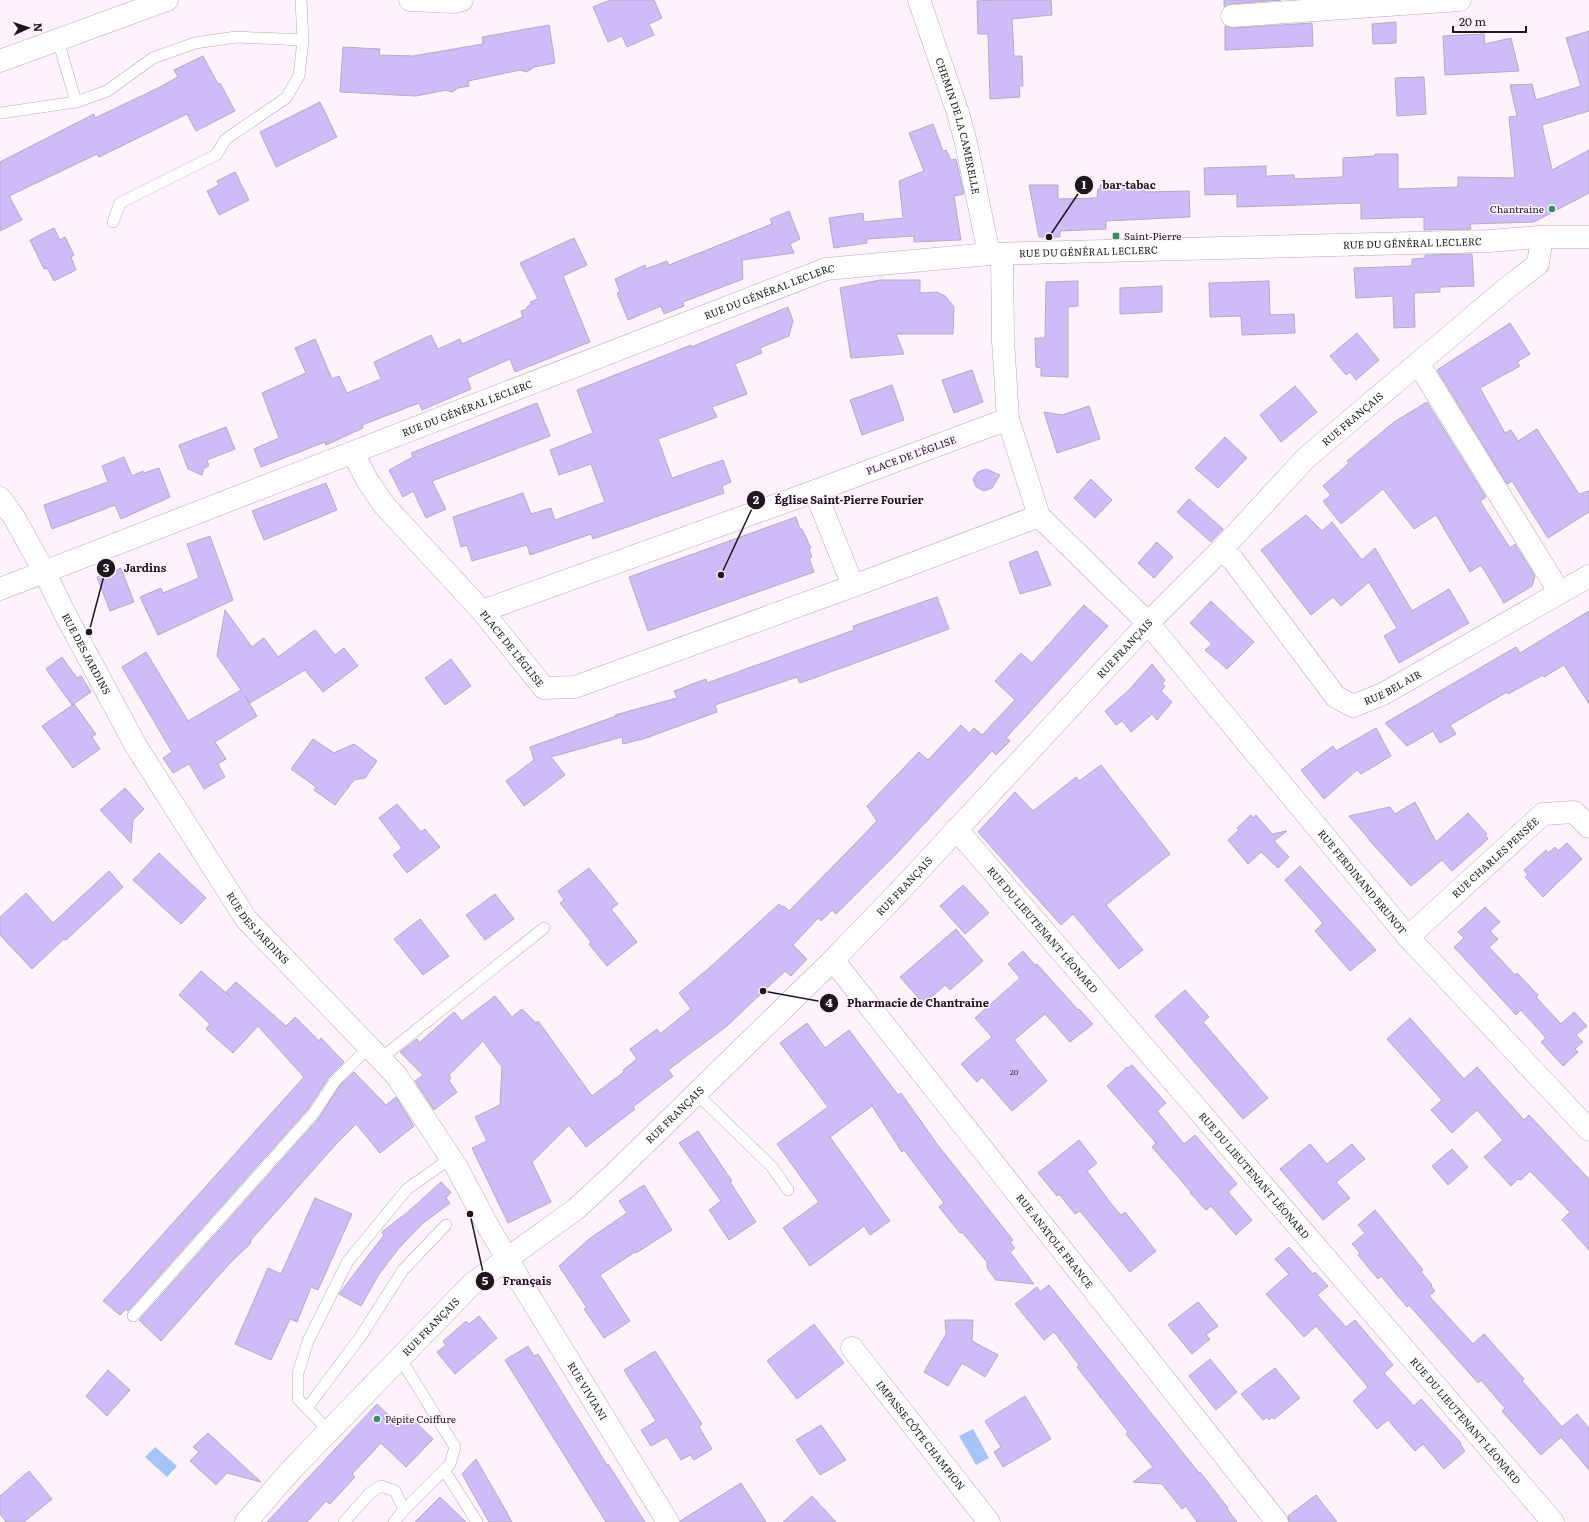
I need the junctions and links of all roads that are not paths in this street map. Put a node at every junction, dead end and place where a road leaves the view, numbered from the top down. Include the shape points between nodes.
1 (166, 0) edge
2 (301, 0) edge
3 (410, 0) edge
4 (462, 0) edge
5 (920, 0) edge
6 (1460, 0) edge
7 (1232, 16) dead end
8 (58, 40) junction
9 (303, 40) junction
10 (0, 61) edge
11 (76, 102) junction
12 (0, 113) edge
13 (112, 222) dead end
14 (1589, 236) edge
15 (1539, 237) junction
16 (996, 254) junction
17 (1418, 363) junction
18 (1008, 419) junction
19 (353, 452) junction
20 (815, 490) junction
21 (0, 498) edge
22 (1039, 516) junction
23 (1221, 550) junction
24 (44, 571) junction
25 (1589, 576) edge
26 (852, 586) junction
27 (0, 589) edge
28 (1560, 593) junction
29 (482, 611) junction
30 (1148, 623) junction
31 (1589, 827) edge
32 (956, 829) junction
33 (544, 928) dead end
34 (1408, 937) junction
35 (833, 960) junction
36 (375, 1053) junction
37 (696, 1093) junction
38 (1589, 1130) edge
39 (452, 1158) junction
40 (788, 1190) dead end
41 (446, 1225) dead end
42 (508, 1259) junction
43 (133, 1316) dead end
44 (852, 1348) dead end
45 (400, 1358) junction
46 (307, 1408) junction
47 (329, 1432) junction
48 (444, 1470) junction
49 (404, 1510) junction
50 (246, 1522) edge
51 (344, 1522) edge
52 (395, 1522) edge
53 (477, 1522) edge
54 (668, 1522) edge
55 (989, 1522) edge
56 (1277, 1522) edge
57 (1553, 1522) edge

1 - 8 street
2 - 9 lane
3 - 4 street
5 - 16 street, CHEMIN DE LA CAMERELLE via 962,128
6 - 7 street
8 - 10 street
8 - 11 lane
9 - 11 lane via 236,37 195,43 153,58 106,91
9 - 13 lane via 298,76 286,98 226,139 216,155 120,203
11 - 12 lane
14 - 15 street, RUE DU GÉNÉRAL LECLERC
15 - 16 street, RUE DU GÉNÉRAL LECLERC via 1489,241
15 - 17 street, RUE FRANÇAIS via 1538,264
16 - 18 street
16 - 19 street, RUE DU GÉNÉRAL LECLERC via 826,269
17 - 23 street, RUE FRANÇAIS via 1306,458
17 - 28 street
18 - 20 street, PLACE DE L'ÉGLISE
18 - 22 street
19 - 24 street, RUE DU GÉNÉRAL LECLERC
19 - 29 street via 367,480 384,505
20 - 26 street
20 - 29 street, PLACE DE L'ÉGLISE
21 - 24 street, RUE DES JARDINS via 14,517
22 - 26 street, PLACE DE L'ÉGLISE
22 - 30 street
23 - 28 street, RUE BEL AIR via 1233,560 1336,697 1353,706 1383,694
23 - 30 street, RUE FRANÇAIS
24 - 27 street, RUE DU GÉNÉRAL LECLERC
24 - 36 street, RUE DES JARDINS via 136,746 246,919
25 - 28 street, RUE BEL AIR
26 - 29 street, PLACE DE L'ÉGLISE via 575,687 544,688
30 - 32 street, RUE FRANÇAIS
30 - 34 street, RUE FERDINAND BRUNOT
31 - 34 street, RUE CHARLES PENSÉE via 1574,812 1543,814
32 - 35 street, RUE FRANÇAIS via 898,894
32 - 57 street, RUE DU LIEUTENANT LÉONARD
33 - 36 lane
34 - 38 street, RUE FERDINAND BRUNOT
35 - 37 street, RUE FRANÇAIS
35 - 56 street, RUE ANATOLE FRANCE
36 - 39 street, RUE DES JARDINS via 396,1075
36 - 43 lane via 335,1082 314,1113
37 - 40 lane via 772,1167
37 - 42 street, RUE FRANÇAIS via 576,1210
39 - 42 street, RUE DES JARDINS
39 - 46 lane via 407,1189 348,1261 308,1341 298,1373 298,1399
41 - 46 lane via 403,1270 361,1336
42 - 45 street, RUE FRANÇAIS via 472,1284
42 - 54 street, RUE VIVIANI
44 - 55 street, IMPASSE CÔTE CHAMPION
45 - 47 street, RUE FRANÇAIS
45 - 48 lane via 455,1447 450,1464
46 - 47 lane
47 - 50 street, RUE FRANÇAIS via 291,1470
48 - 49 lane
48 - 53 lane
49 - 51 lane via 395,1491 381,1486 370,1493
49 - 52 lane

